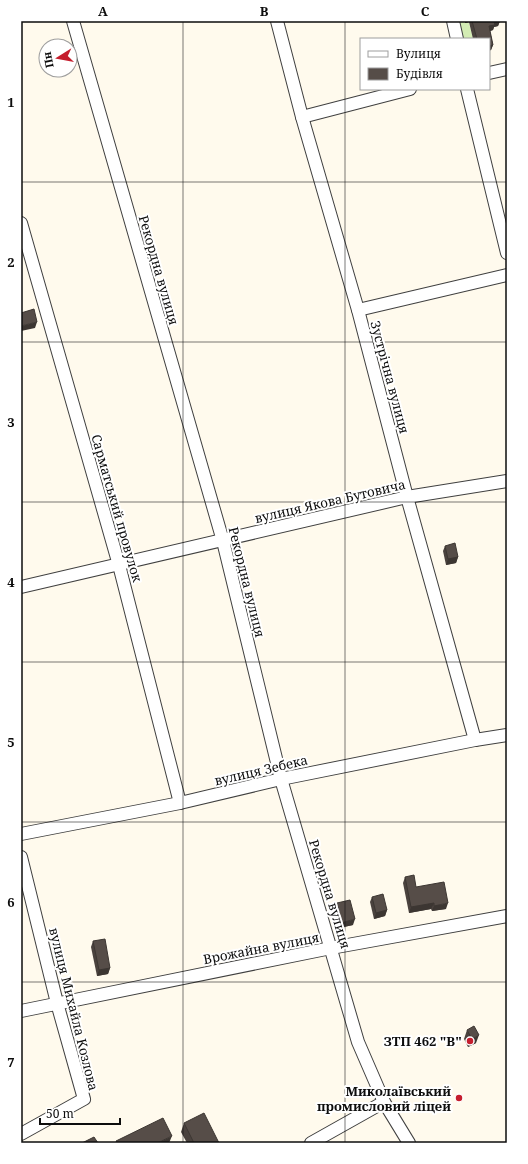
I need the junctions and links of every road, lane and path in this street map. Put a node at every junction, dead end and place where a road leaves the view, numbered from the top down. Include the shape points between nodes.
1 (73, 21) edge
2 (277, 21) edge
3 (453, 21) edge
4 (457, 38) edge
5 (507, 69) edge
6 (490, 73) edge
7 (406, 90) edge
8 (468, 90) edge
9 (302, 117) junction
10 (21, 223) edge
11 (507, 253) edge
12 (507, 275) edge
13 (358, 310) junction
14 (507, 481) edge
15 (407, 497) junction
16 (223, 541) junction
17 (119, 565) junction
18 (21, 587) edge
19 (507, 735) edge
20 (475, 740) junction
21 (281, 779) junction
22 (180, 803) junction
23 (21, 834) edge
24 (21, 857) edge
25 (507, 916) edge
26 (331, 948) junction
27 (57, 1003) junction
28 (21, 1011) edge
29 (384, 1102) junction
30 (21, 1134) edge
31 (311, 1143) edge
32 (409, 1143) edge

1 - 16 street, Рекордна вулиця
2 - 9 street, Зустрічна вулиця
3 - 4 street
5 - 6 street
7 - 9 street
8 - 11 street
9 - 13 street, Зустрічна вулиця
10 - 17 street, Сарматський провулок
12 - 13 street
13 - 15 street, Зустрічна вулиця
14 - 15 street, вулиця Якова Бутовича
15 - 16 street, вулиця Якова Бутовича
15 - 20 street, Зустрічна вулиця
16 - 17 street, вулиця Якова Бутовича
16 - 21 street, Рекордна вулиця
17 - 18 street, вулиця Якова Бутовича
17 - 22 street, Сарматський провулок
19 - 20 street, вулиця Зебека
20 - 21 street, вулиця Зебека
21 - 22 street, вулиця Зебека
21 - 26 street, Рекордна вулиця
22 - 23 street, вулиця Зебека
24 - 27 street, вулиця Михайла Козлова
25 - 26 street, Врожайна вулиця
26 - 27 street, Врожайна вулиця
26 - 29 street, Рекордна вулиця via 358,1042
27 - 28 street, Врожайна вулиця
27 - 30 street, вулиця Михайла Козлова via 84,1099
29 - 31 street
29 - 32 street, Рекордна вулиця

